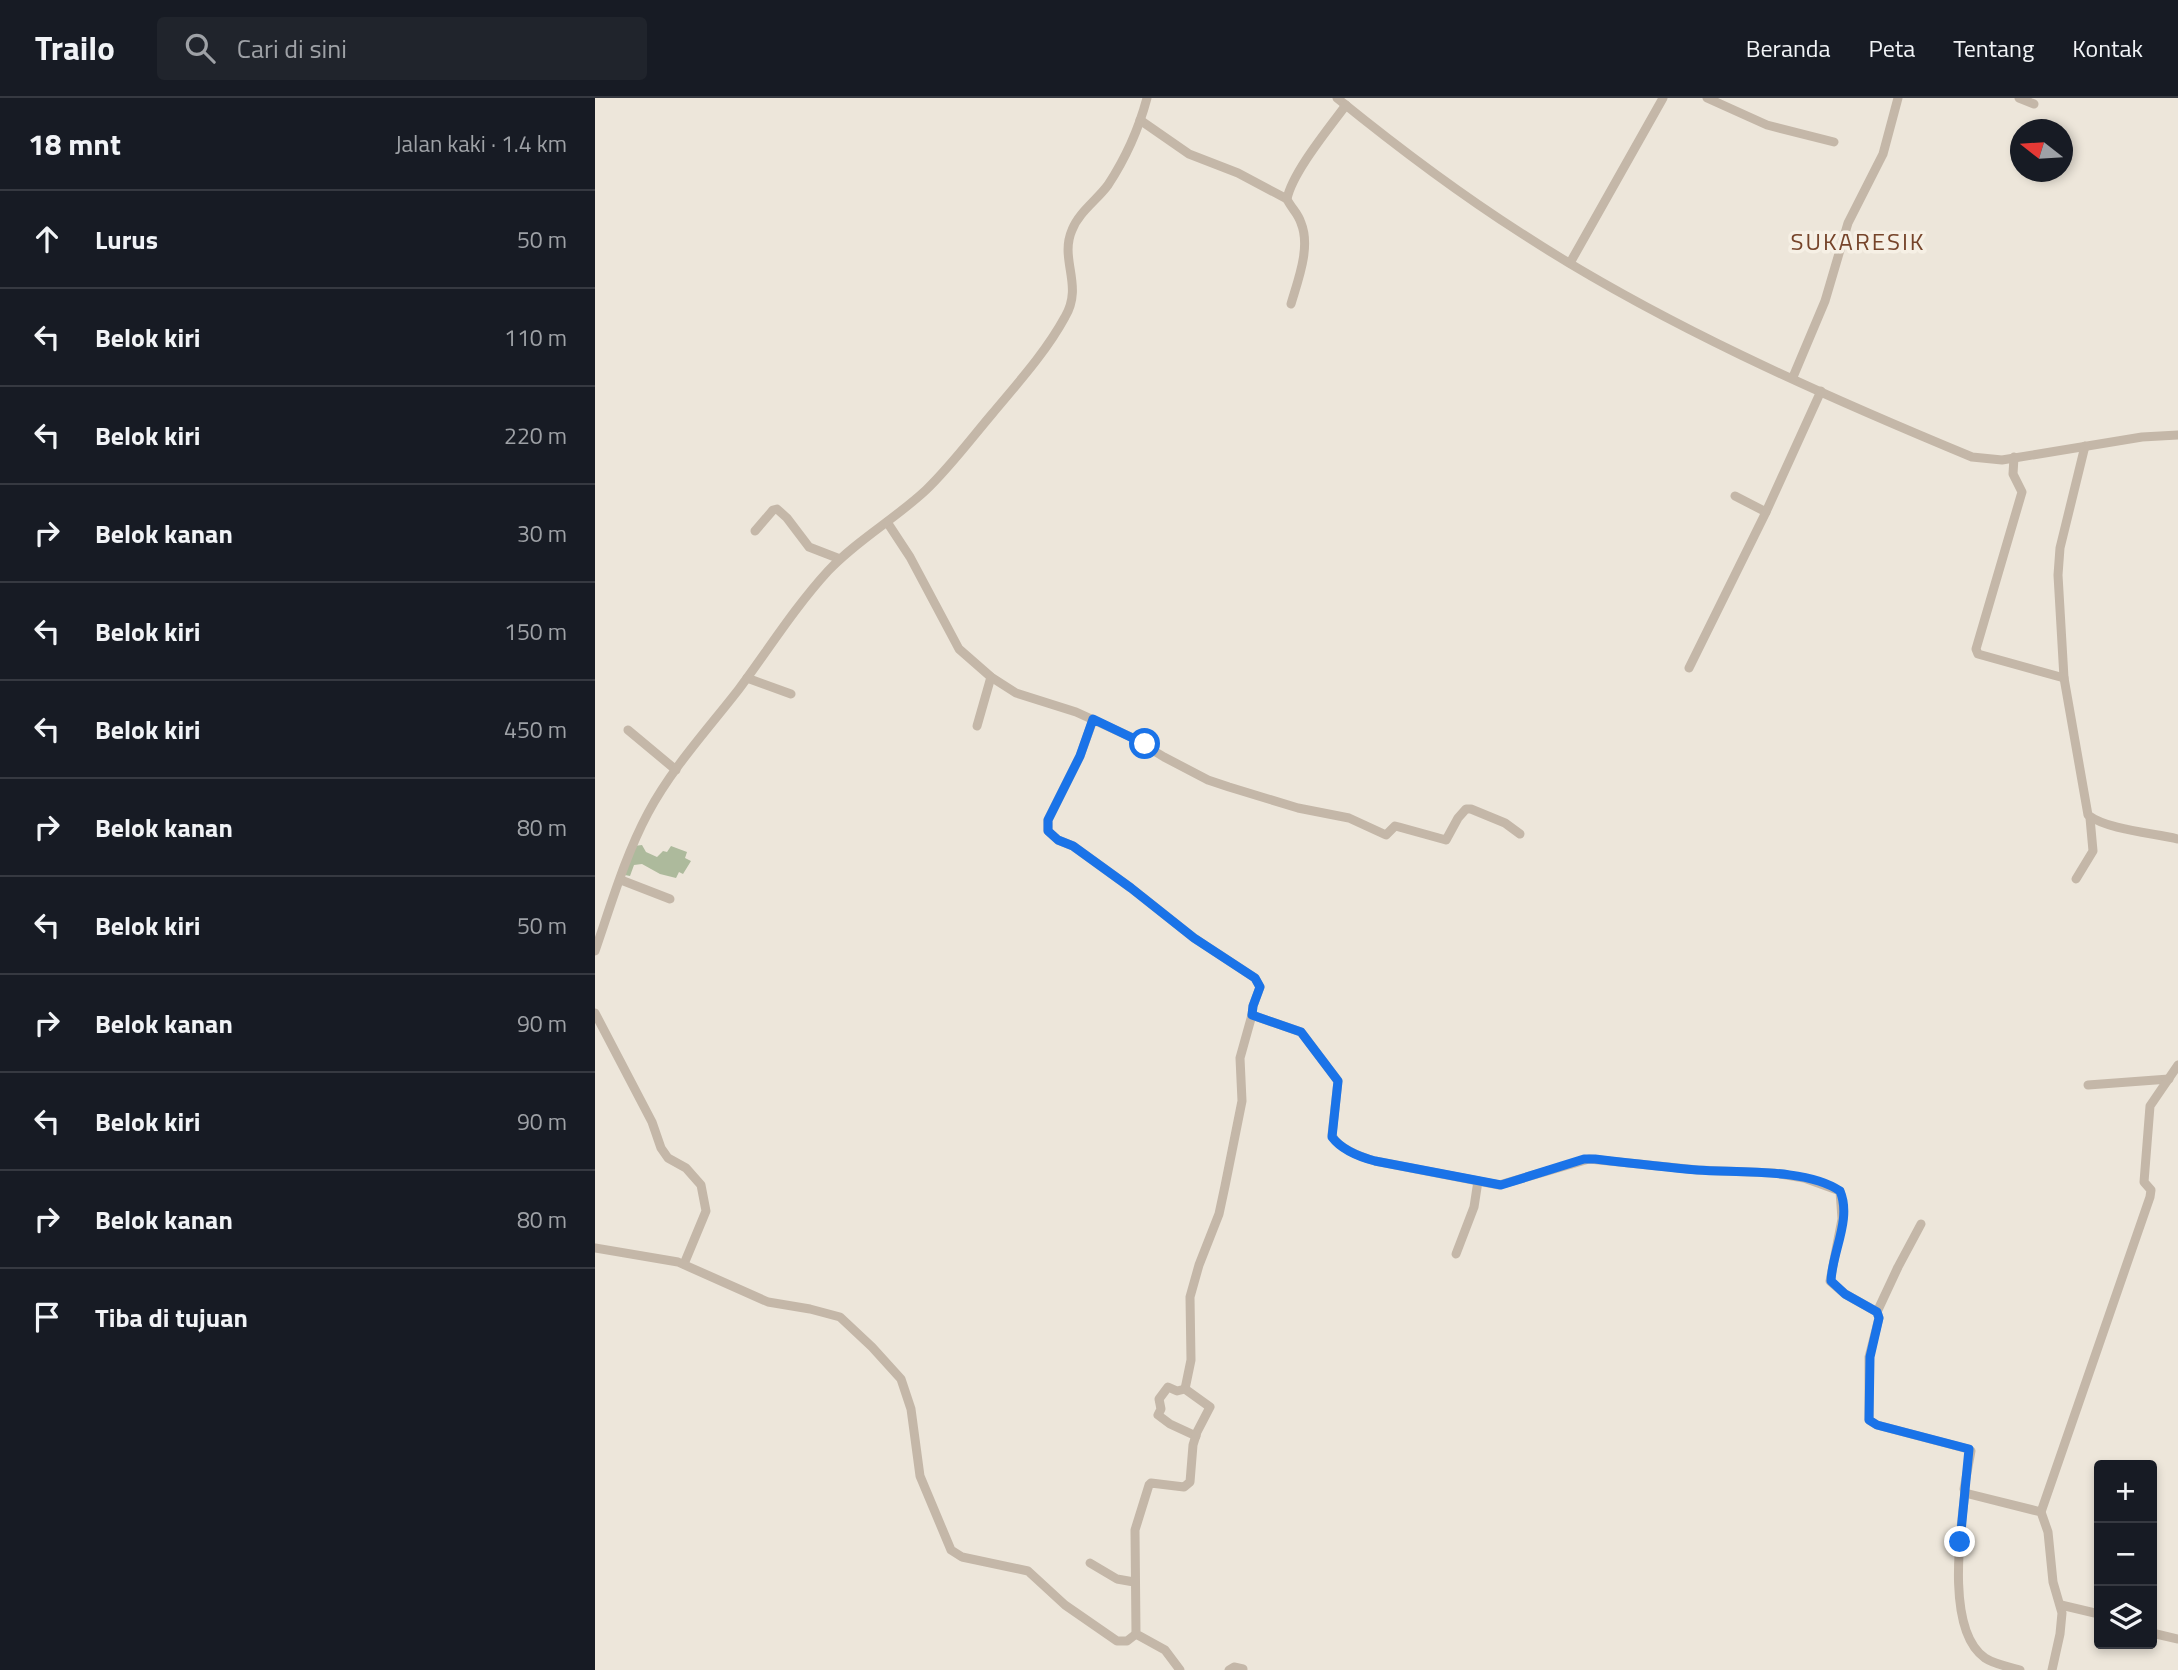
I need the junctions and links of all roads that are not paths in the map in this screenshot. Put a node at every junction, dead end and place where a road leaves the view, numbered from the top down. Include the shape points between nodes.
1 (1147, 98) edge
2 (1337, 98) edge
3 (1663, 98) edge
4 (1707, 98) edge
5 (1898, 98) edge
6 (2019, 98) edge
7 (2034, 104) dead end
8 (1346, 105) junction
9 (1140, 120) junction
10 (1834, 142) dead end
11 (1287, 199) junction
12 (1570, 263) junction
13 (1291, 304) dead end
14 (1793, 377) junction
15 (1821, 391) junction
16 (2178, 435) edge
17 (2085, 446) junction
18 (2014, 457) junction
19 (1735, 496) dead end
20 (1766, 512) junction
21 (887, 522) junction
22 (755, 531) dead end
23 (840, 559) junction
24 (1689, 668) dead end
25 (991, 677) junction
26 (747, 678) junction
27 (2064, 678) junction
28 (791, 694) dead end
29 (1093, 719) junction
30 (977, 726) dead end
31 (628, 730) dead end
32 (676, 770) junction
33 (2090, 818) junction
34 (1520, 834) dead end
35 (2178, 839) edge
36 (2076, 879) dead end
37 (621, 880) junction
38 (670, 899) dead end
39 (595, 951) edge
40 (595, 1013) edge
41 (1252, 1015) junction
42 (2178, 1065) edge
43 (2169, 1079) junction
44 (2088, 1085) dead end
45 (1478, 1181) junction
46 (1921, 1224) dead end
47 (595, 1248) edge
48 (1456, 1254) dead end
49 (684, 1264) junction
50 (1877, 1312) junction
51 (1185, 1389) junction
52 (1196, 1436) junction
53 (1965, 1493) junction
54 (2041, 1512) junction
55 (1090, 1563) dead end
56 (1134, 1583) junction
57 (2061, 1605) junction
58 (2094, 1613) edge
59 (1136, 1634) junction
60 (2157, 1634) edge
61 (2178, 1639) edge
62 (1243, 1669) edge
63 (1179, 1670) edge
64 (1229, 1670) edge
65 (2020, 1670) edge
66 (2052, 1670) edge

1 - 9 street
2 - 8 street
3 - 12 street
4 - 10 street via 1767,125
5 - 14 street via 1883,154 1848,223 1825,301
6 - 7 street
8 - 11 street via 1294,180
8 - 12 street via 1415,160
9 - 11 street via 1189,154
9 - 21 street via 1109,183 1072,228 1068,251 1073,293 1060,325 946,469
11 - 13 street via 1305,234
12 - 14 street
14 - 15 street
15 - 18 street via 1972,457
15 - 20 street
16 - 17 street
17 - 18 street
17 - 27 street via 2060,548
18 - 27 street via 2013,474 2022,492 1977,654
19 - 20 street
20 - 24 street
21 - 23 street
21 - 25 street via 959,649
22 - 23 street via 777,509 809,547
23 - 26 street
25 - 29 street via 1016,693
25 - 30 street
26 - 28 street
26 - 32 street
27 - 33 street
29 - 34 street via 1229,788 1349,818 1386,835 1397,827 1446,840 1458,818 1471,809
29 - 41 street via 1048,820 1048,831 1255,978 1260,987
31 - 32 street
32 - 37 street via 649,811
33 - 35 street
33 - 36 street via 2092,851
37 - 38 street
37 - 39 street
40 - 49 street via 661,1148 701,1185 706,1211
41 - 45 street via 1301,1032 1338,1081 1335,1141 1375,1161
41 - 51 street via 1240,1059 1242,1101 1219,1214 1190,1297 1191,1349
42 - 43 street
43 - 44 street
43 - 54 street via 2150,1106 2144,1182 2151,1190 2150,1197
45 - 48 street via 1474,1207
45 - 50 street via 1505,1185 1595,1159 1774,1173 1838,1188 1842,1219 1831,1281
46 - 50 street
47 - 49 street
49 - 59 street via 768,1302 840,1317 901,1379 911,1409 920,1476 951,1550 962,1557 1028,1571 1065,1605 1117,1641
50 - 53 street via 1868,1376 1869,1420 1969,1449
51 - 52 street via 1210,1407
51 - 52 street via 1168,1387 1159,1399 1158,1415
52 - 56 street via 1190,1482 1184,1487 1149,1485 1135,1530
53 - 54 street
53 - 65 street via 1959,1590 1963,1621 1974,1646 1986,1659
54 - 57 street
55 - 56 street
56 - 59 street
57 - 58 street
57 - 66 street
59 - 63 street via 1165,1650
60 - 61 street
62 - 64 street

